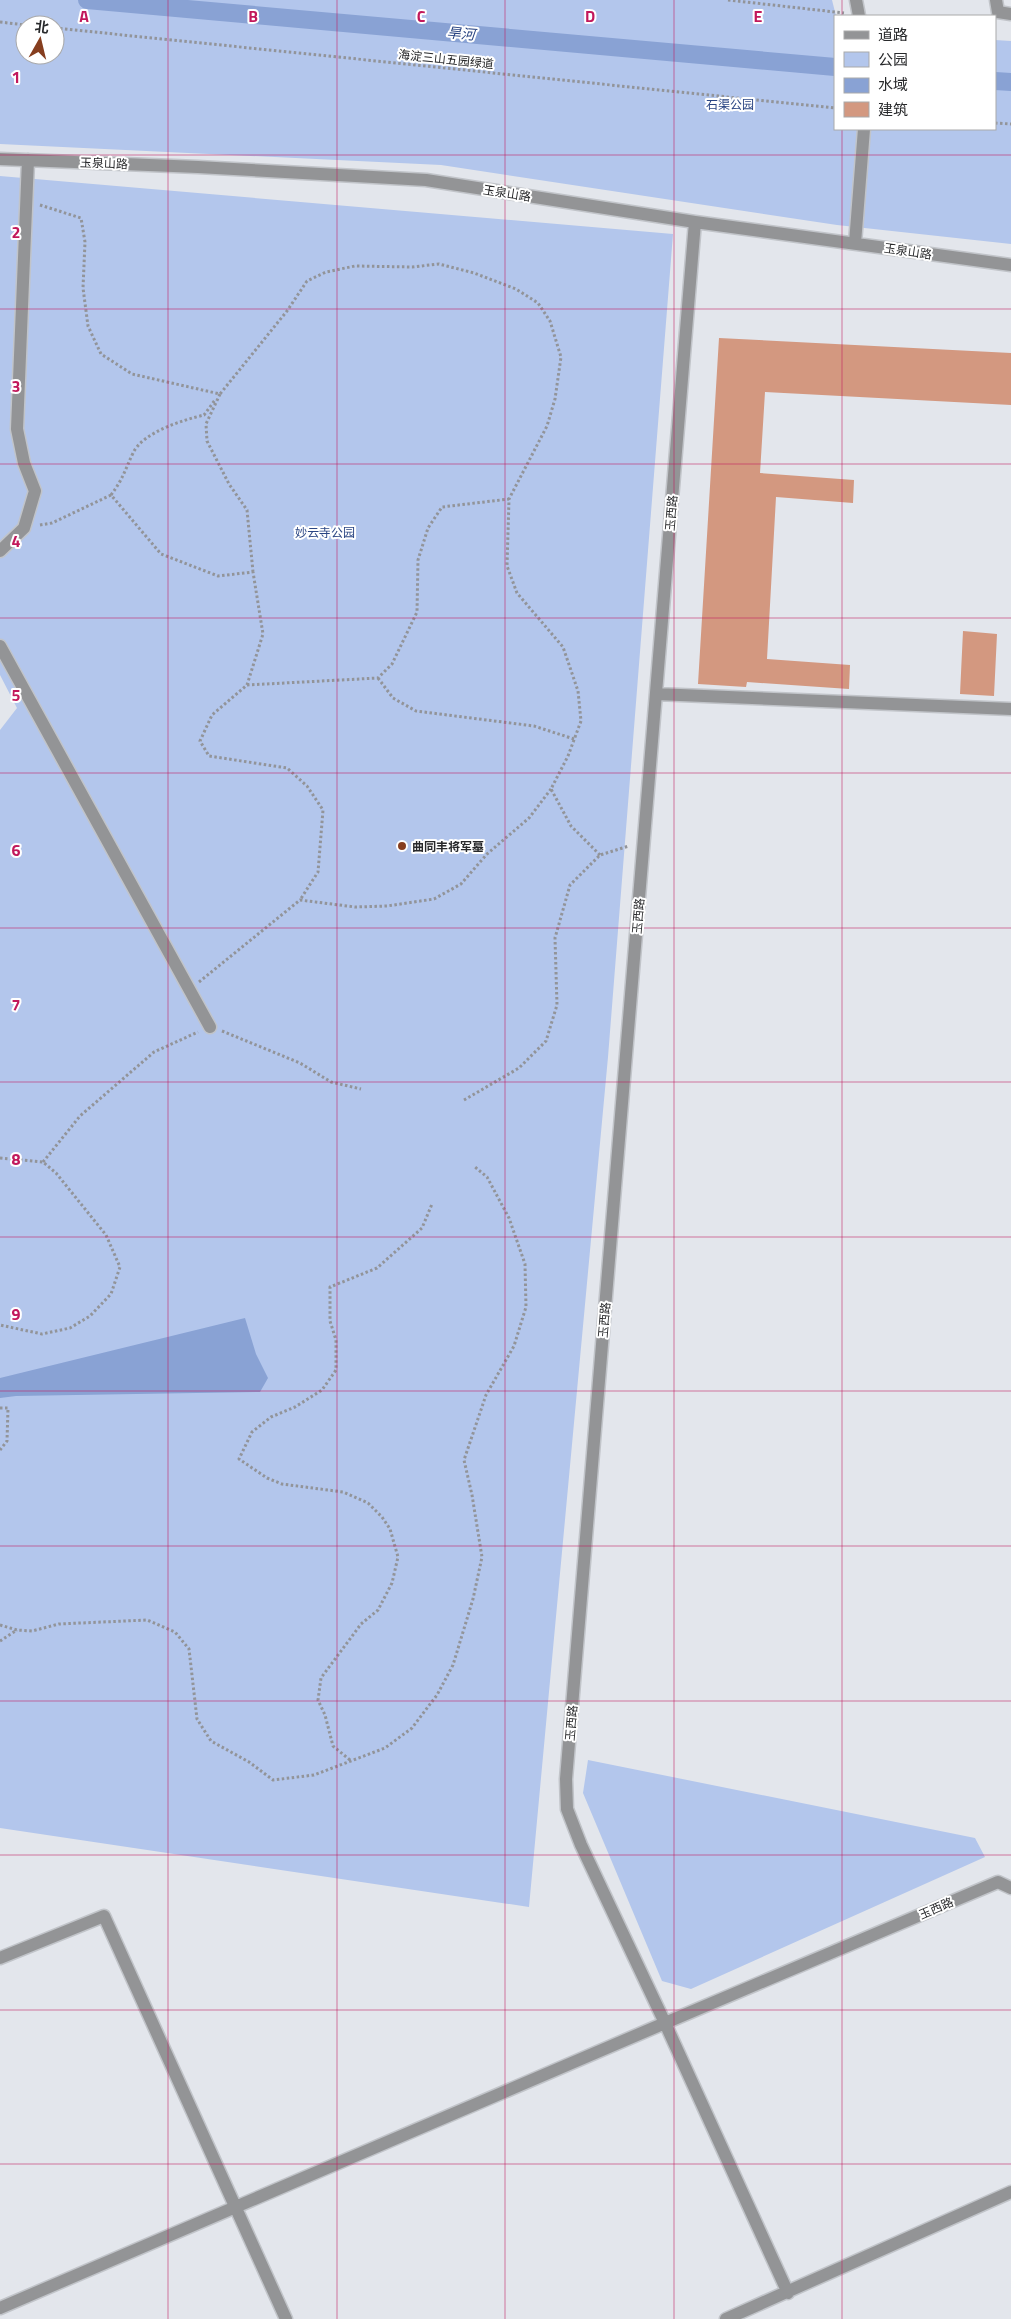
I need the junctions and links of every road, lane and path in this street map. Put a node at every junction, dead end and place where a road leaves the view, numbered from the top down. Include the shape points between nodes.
1 (728, 0) edge
2 (856, 0) edge
3 (996, 0) edge
4 (1011, 14) edge
5 (859, 15) edge
6 (0, 22) edge
7 (15, 24) edge
8 (65, 29) edge
9 (834, 108) edge
10 (996, 123) edge
11 (1011, 124) edge
12 (864, 130) edge
13 (0, 159) edge
14 (28, 160) junction
15 (26, 201) junction
16 (695, 222) junction
17 (855, 243) junction
18 (1011, 265) edge
19 (220, 394) junction
20 (111, 495) junction
21 (509, 499) junction
22 (24, 528) junction
23 (0, 551) edge
24 (254, 572) junction
25 (0, 646) edge
26 (378, 678) junction
27 (247, 685) junction
28 (656, 694) junction
29 (1011, 709) edge
30 (574, 739) junction
31 (551, 789) junction
32 (644, 841) junction
33 (600, 855) junction
34 (300, 900) junction
35 (190, 989) junction
36 (210, 1026) junction
37 (361, 1089) dead end
38 (464, 1100) dead end
39 (0, 1158) edge
40 (44, 1162) junction
41 (475, 1167) dead end
42 (432, 1204) dead end
43 (0, 1325) edge
44 (0, 1408) edge
45 (0, 1450) edge
46 (0, 1625) edge
47 (17, 1630) junction
48 (0, 1641) edge
49 (350, 1760) junction
50 (1011, 1888) edge
51 (0, 1958) edge
52 (665, 2023) junction
53 (1011, 2192) edge
54 (235, 2208) junction
55 (788, 2293) junction
56 (0, 2308) edge
57 (286, 2319) edge
58 (726, 2319) edge

1 - 5 path
2 - 5 street
3 - 4 street via 998,12
6 - 7 path
8 - 9 path, 海淀三山五园绿道
10 - 11 path
12 - 17 street
13 - 14 street, 玉泉山路
14 - 15 street
14 - 16 street, 玉泉山路 via 426,180
15 - 19 path via 81,218 88,326 101,354 132,374
15 - 22 street via 17,429 24,463 35,490
16 - 17 street, 玉泉山路
16 - 28 street, 玉西路
17 - 18 street, 玉泉山路
19 - 20 path via 204,415 178,422 153,434 134,451 123,478
19 - 21 path via 307,281 326,272 355,266 439,264 474,273 516,289 538,303 550,321 561,357 547,426
19 - 24 path via 206,424 207,441 229,484 247,510
20 - 22 path via 52,523
20 - 24 path via 161,554 218,576
21 - 26 path via 442,507 428,528 418,560 417,612 392,664
21 - 30 path via 507,566 517,594 563,647 578,691 581,721
22 - 23 street
24 - 27 path via 263,634
25 - 35 street
26 - 27 path
26 - 30 path via 393,698 416,711 534,726
27 - 34 path via 212,715 200,740 208,756 287,768 307,786 323,810 318,872
28 - 29 street
28 - 32 street, 玉西路
30 - 31 path
31 - 33 path via 571,826
31 - 34 path via 529,818 487,854 461,884 434,899 355,907
32 - 33 path
32 - 52 street, 玉西路 via 566,1779 567,1809 581,1845
33 - 38 path via 570,885 555,938 557,1005 546,1041 519,1068
34 - 35 path
35 - 36 street
36 - 37 path via 300,1063 331,1082
36 - 40 path via 154,1052 80,1116
39 - 40 path
40 - 43 path via 106,1235 120,1267 111,1294 90,1316 70,1328 42,1334
41 - 49 path via 487,1177 509,1218 526,1264 526,1307 514,1346 486,1395 464,1460 482,1557 474,1599 453,1665 437,1695 412,1728 384,1748
42 - 49 path via 422,1228 378,1268 330,1287 330,1322 336,1340 336,1370 322,1390 252,1432 239,1459 282,1484 343,1492 368,1503 390,1529 398,1557 392,1583 378,1610 361,1624 321,1678 318,1700 332,1746
44 - 45 path via 8,1408 7,1441
46 - 47 path
47 - 48 path
47 - 49 path via 32,1631 59,1624 147,1620 175,1632 189,1649 197,1719 211,1741 250,1762 273,1780 314,1775
50 - 52 street, 玉西路 via 998,1882
51 - 54 street via 104,1916
52 - 54 street
52 - 55 street
53 - 55 street
54 - 56 street
54 - 57 street
55 - 58 street

